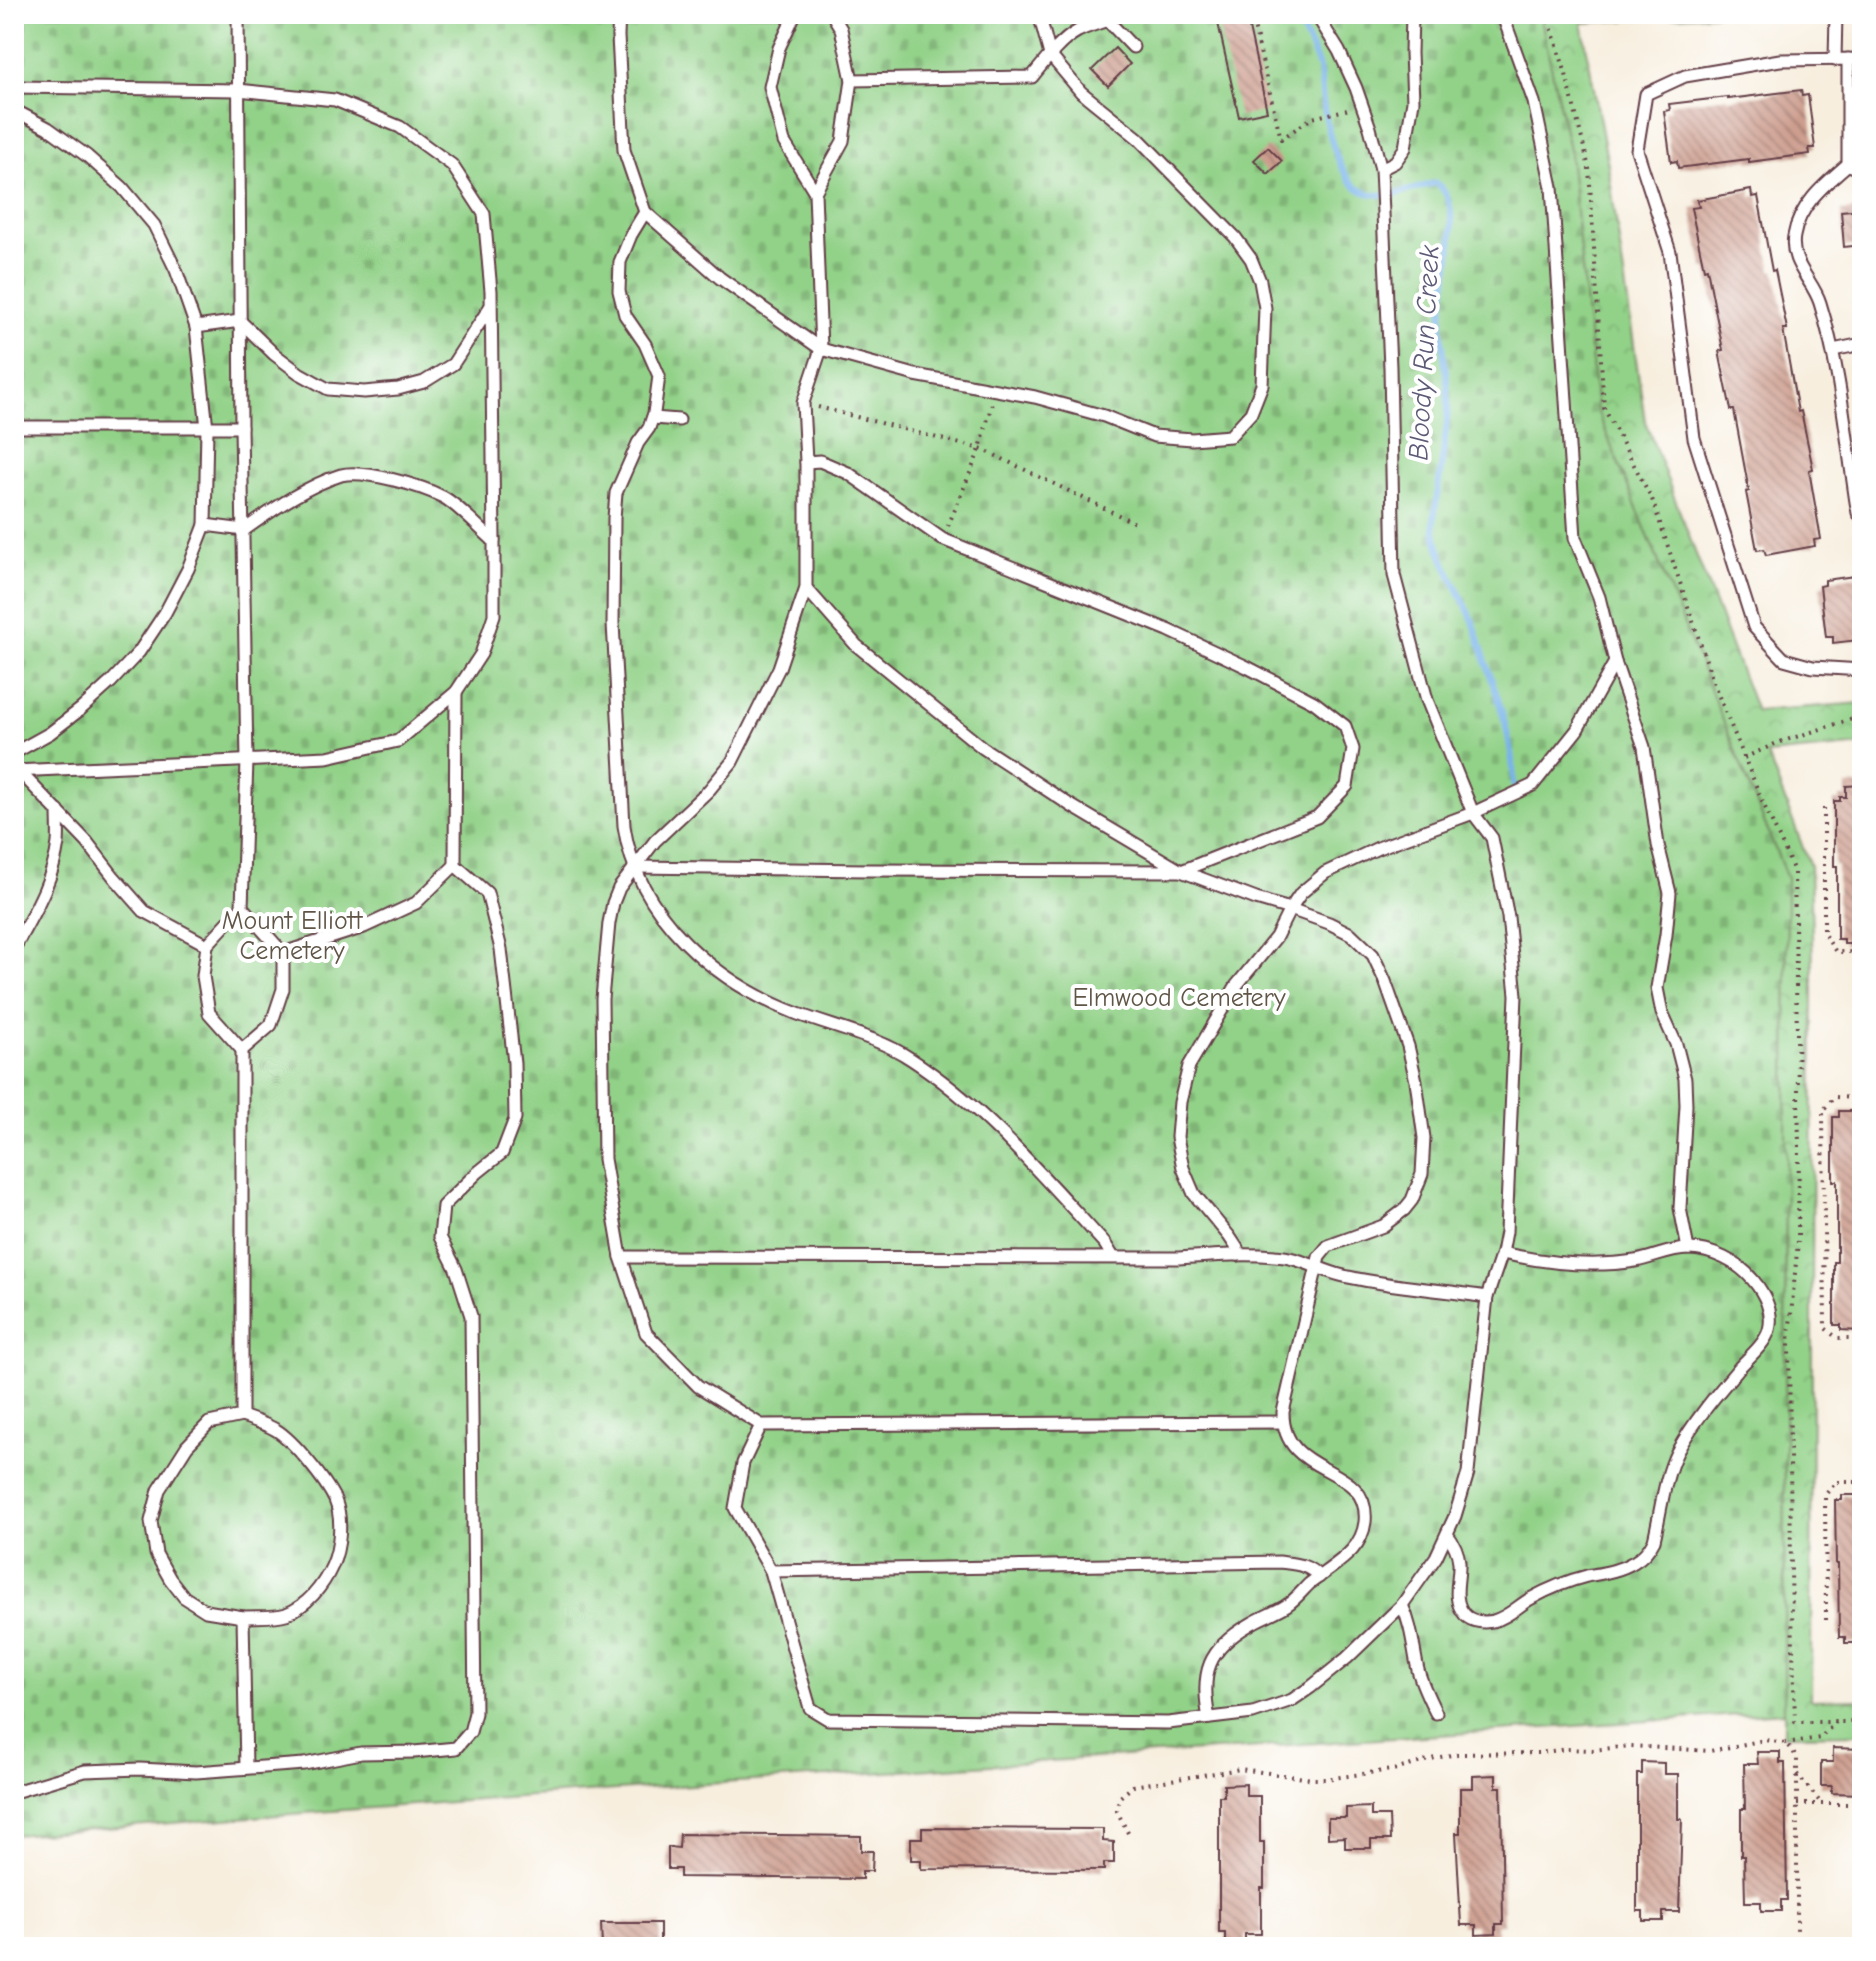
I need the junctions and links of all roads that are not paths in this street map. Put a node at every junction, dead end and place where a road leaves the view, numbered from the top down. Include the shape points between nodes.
1 (238, 14) edge
2 (619, 14) edge
3 (795, 14) edge
4 (832, 14) edge
5 (1039, 14) edge
6 (1120, 14) edge
7 (1316, 14) edge
8 (1412, 14) edge
9 (1501, 14) edge
10 (1836, 14) edge
11 (1861, 14) edge
12 (1108, 21) junction
13 (1133, 47) dead end
14 (1050, 55) junction
15 (1848, 59) junction
16 (1862, 59) edge
17 (1835, 60) junction
18 (852, 80) junction
19 (14, 87) edge
20 (238, 90) junction
21 (14, 110) edge
22 (1848, 164) junction
23 (1381, 169) junction
24 (1862, 171) edge
25 (815, 192) junction
26 (645, 212) junction
27 (491, 306) junction
28 (240, 321) junction
29 (196, 327) junction
30 (1862, 344) edge
31 (821, 349) junction
32 (1833, 350) junction
33 (653, 418) junction
34 (679, 420) dead end
35 (14, 427) edge
36 (241, 427) junction
37 (207, 428) junction
38 (806, 462) junction
39 (1862, 517) edge
40 (205, 525) junction
41 (244, 530) junction
42 (494, 541) junction
43 (806, 588) junction
44 (1615, 662) junction
45 (1862, 670) edge
46 (456, 692) junction
47 (14, 753) edge
48 (247, 761) junction
49 (17, 771) edge
50 (58, 811) junction
51 (1473, 813) junction
52 (455, 865) junction
53 (634, 867) junction
54 (1181, 871) junction
55 (242, 907) junction
56 (1290, 909) junction
57 (207, 945) junction
58 (14, 949) edge
59 (283, 953) junction
60 (242, 1050) junction
61 (1688, 1249) junction
62 (1502, 1253) junction
63 (1238, 1255) junction
64 (621, 1257) junction
65 (1113, 1257) junction
66 (1317, 1267) junction
67 (1487, 1297) junction
68 (242, 1416) junction
69 (1283, 1422) junction
70 (761, 1425) junction
71 (1447, 1534) junction
72 (771, 1571) junction
73 (1319, 1577) junction
74 (1402, 1605) junction
75 (243, 1617) junction
76 (1436, 1713) dead end
77 (1209, 1718) junction
78 (246, 1768) junction
79 (14, 1792) edge

1 - 20 lane
2 - 26 lane via 624,150
3 - 25 lane via 779,48 770,87 784,142
4 - 18 lane via 841,29
5 - 14 lane
6 - 12 lane
7 - 23 lane via 1356,88
8 - 23 lane via 1413,101 1405,148
9 - 44 lane via 1534,102 1552,187 1575,538 1599,597
10 - 17 lane
11 - 16 lane
12 - 13 lane
12 - 14 lane via 1078,31
14 - 18 lane via 1032,77
14 - 31 lane via 1081,92 1138,138 1251,259 1265,308 1262,385 1251,413 1230,436 1154,436 1035,397 915,375
15 - 16 lane
15 - 17 lane
15 - 22 lane
17 - 45 lane via 1780,60 1685,76 1646,94 1637,150 1670,252 1694,438 1754,627 1784,659
18 - 25 lane via 843,141
19 - 20 lane
20 - 27 lane via 335,100 400,127 452,165 484,214
20 - 28 lane
21 - 29 lane via 87,156 154,225
22 - 24 lane
22 - 32 lane via 1799,215 1793,239 1795,257 1819,299
23 - 51 lane via 1394,575 1427,700
25 - 31 lane
26 - 31 lane via 720,278
26 - 33 lane via 620,262 619,291 625,315 659,376
27 - 28 lane via 453,364 424,382 364,392 328,389 299,373
27 - 42 lane
28 - 29 lane
28 - 36 lane
29 - 37 lane
30 - 32 lane
31 - 38 lane via 803,403
32 - 39 lane
33 - 34 lane
33 - 53 lane via 616,493 614,518 613,623 624,826
35 - 37 lane
36 - 37 lane
36 - 41 lane
37 - 40 lane
38 - 43 lane
38 - 54 lane via 820,461 848,473 942,539 1247,667 1314,702 1345,726 1353,749 1347,786 1317,817
40 - 41 lane
40 - 47 lane via 188,569 139,652 81,709
41 - 42 lane via 308,489 344,474 394,478 445,497
41 - 48 lane
42 - 46 lane via 494,615 481,654
43 - 53 lane via 779,668 732,762
43 - 54 lane via 856,645 983,748
44 - 51 lane via 1577,730 1533,785
44 - 61 lane via 1644,747 1670,893 1657,988 1685,1079 1680,1208
46 - 48 lane via 398,741 327,757
46 - 52 lane
48 - 49 lane
48 - 55 lane
49 - 50 lane
50 - 57 lane via 144,911
50 - 58 lane via 50,878
51 - 56 lane via 1351,859 1316,880
51 - 62 lane via 1492,838 1516,995
52 - 59 lane via 416,903 364,927
52 - 78 lane via 487,893 501,949 514,1063 515,1119 502,1153 443,1206 440,1237 471,1316 475,1713 470,1732 456,1748 361,1753
53 - 54 lane
53 - 64 lane via 611,911 602,999 604,1159
53 - 65 lane via 664,918 708,963 793,1012 910,1058 1024,1157
54 - 56 lane
55 - 57 lane
55 - 59 lane
56 - 63 lane via 1202,1042 1180,1102 1179,1152 1188,1182
56 - 66 lane via 1351,934 1373,955 1408,1046 1424,1138 1422,1174 1404,1210 1383,1226 1328,1246
57 - 60 lane via 203,976 209,1013
59 - 60 lane via 283,989 271,1025
60 - 68 lane
61 - 62 lane via 1592,1264
61 - 71 lane via 1719,1256 1749,1275 1765,1296 1769,1329 1676,1454 1650,1548 1628,1566 1563,1584 1498,1620 1480,1622 1459,1607 1459,1561
62 - 67 lane
63 - 65 lane
63 - 66 lane via 1297,1259
64 - 65 lane
64 - 70 lane via 646,1333 698,1386
66 - 67 lane via 1365,1280
66 - 69 lane
67 - 71 lane via 1468,1473
68 - 75 lane via 209,1423 187,1446 159,1490 151,1521 156,1554 184,1597 206,1611
68 - 75 lane via 277,1431 302,1454 335,1501 339,1521 337,1553 326,1580 307,1601 285,1614
69 - 70 lane
69 - 73 lane via 1298,1451 1348,1482 1364,1506 1359,1542
70 - 72 lane via 743,1463 735,1508
71 - 74 lane
72 - 73 lane via 1279,1562 1313,1569
72 - 77 lane via 810,1708 828,1719 1168,1723
73 - 77 lane via 1290,1603 1249,1624 1219,1649 1205,1685
74 - 76 lane
74 - 77 lane via 1347,1658 1292,1700 1253,1713
75 - 78 lane
78 - 79 lane via 85,1771

